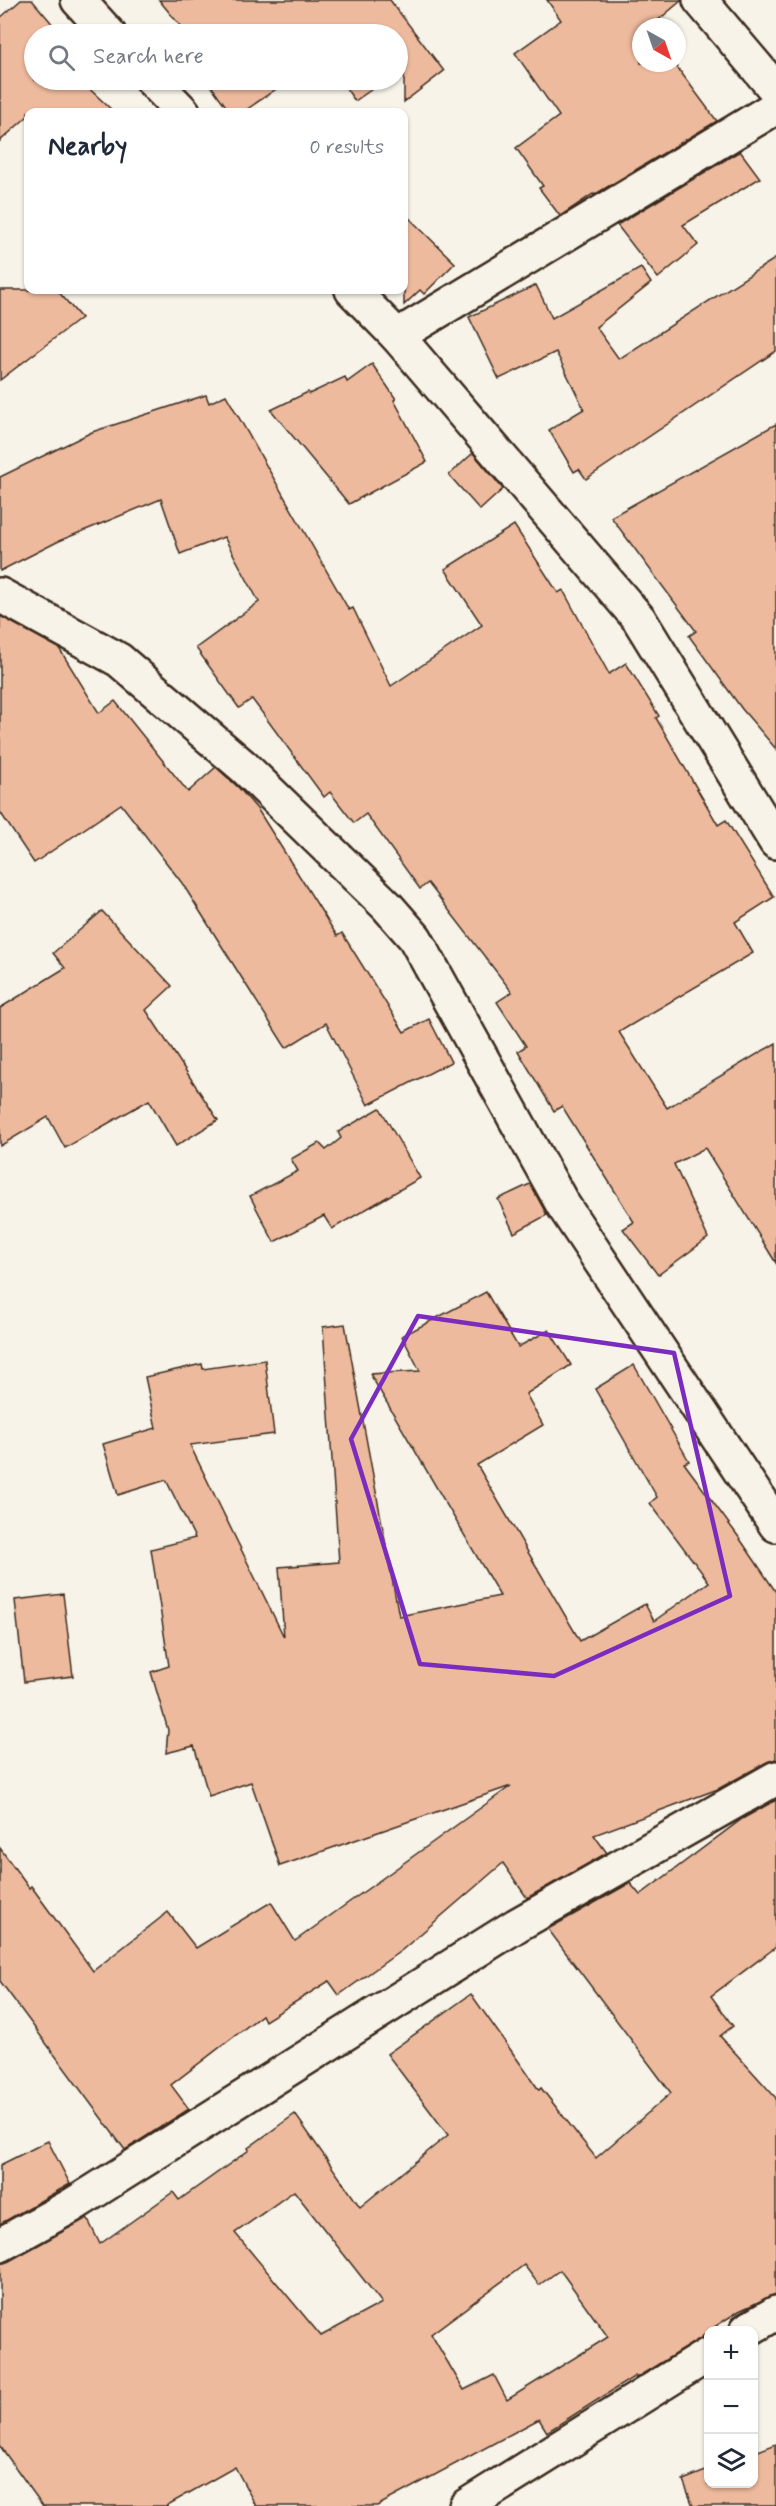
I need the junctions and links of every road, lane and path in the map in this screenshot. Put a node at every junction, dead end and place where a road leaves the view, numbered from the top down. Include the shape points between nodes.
1 (78, 0) edge
2 (700, 0) edge
3 (101, 24) edge
4 (162, 90) edge
5 (776, 90) edge
6 (776, 107) edge
7 (179, 108) edge
8 (356, 294) edge
9 (397, 336) junction
10 (0, 595) edge
11 (776, 842) edge
12 (776, 1525) edge
13 (776, 1778) edge
14 (0, 2245) edge
15 (776, 2313) edge
16 (755, 2326) edge
17 (704, 2357) edge
18 (466, 2506) edge

1 - 3 street
2 - 5 street
4 - 7 street
6 - 9 street
8 - 9 street
9 - 11 street via 639,619
10 - 12 street via 119,660 244,767 416,939 563,1205
13 - 14 street via 517,1925 71,2206
15 - 16 street
17 - 18 street

